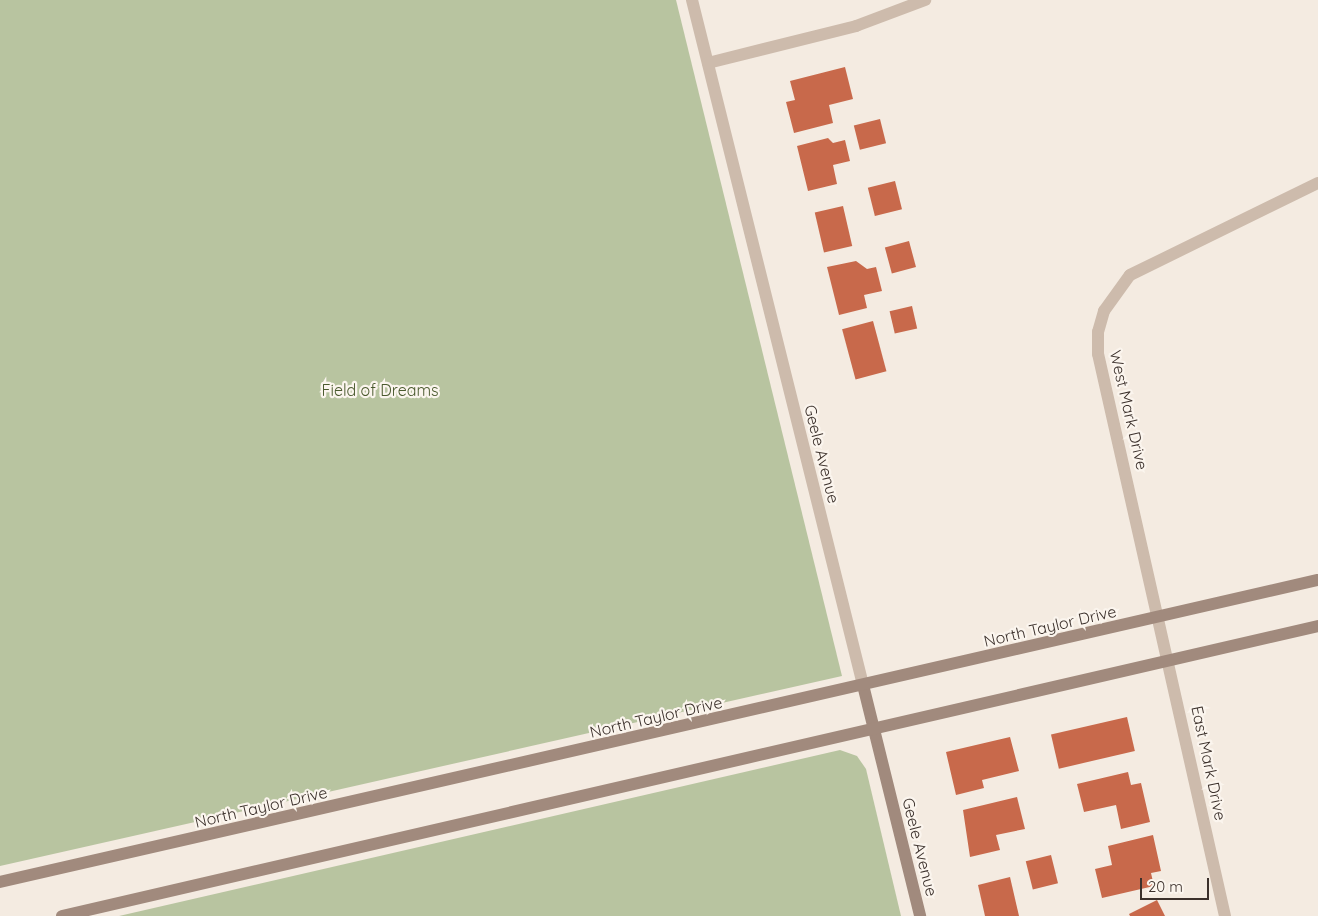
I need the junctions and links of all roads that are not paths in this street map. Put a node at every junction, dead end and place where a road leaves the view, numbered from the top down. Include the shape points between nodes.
1 (692, 0) edge
2 (926, 0) edge
3 (708, 63) junction
4 (1318, 183) edge
5 (1318, 580) edge
6 (1161, 617) junction
7 (1318, 626) edge
8 (1169, 658) junction
9 (863, 686) junction
10 (874, 730) junction
11 (0, 882) edge
12 (62, 916) edge
13 (920, 916) edge
14 (1225, 916) edge

1 - 3 street, Geele Avenue
2 - 3 street via 856,26
3 - 9 street, Geele Avenue
4 - 6 street, West Mark Drive via 1149,263 1116,290 1104,311 1098,354
5 - 6 main road, North Taylor Drive
6 - 8 street, East Mark Drive
6 - 9 main road, North Taylor Drive
7 - 8 main road
8 - 10 main road
8 - 14 street, East Mark Drive
9 - 10 main road, Geele Avenue
9 - 11 main road, North Taylor Drive
10 - 12 main road
10 - 13 main road, Geele Avenue

